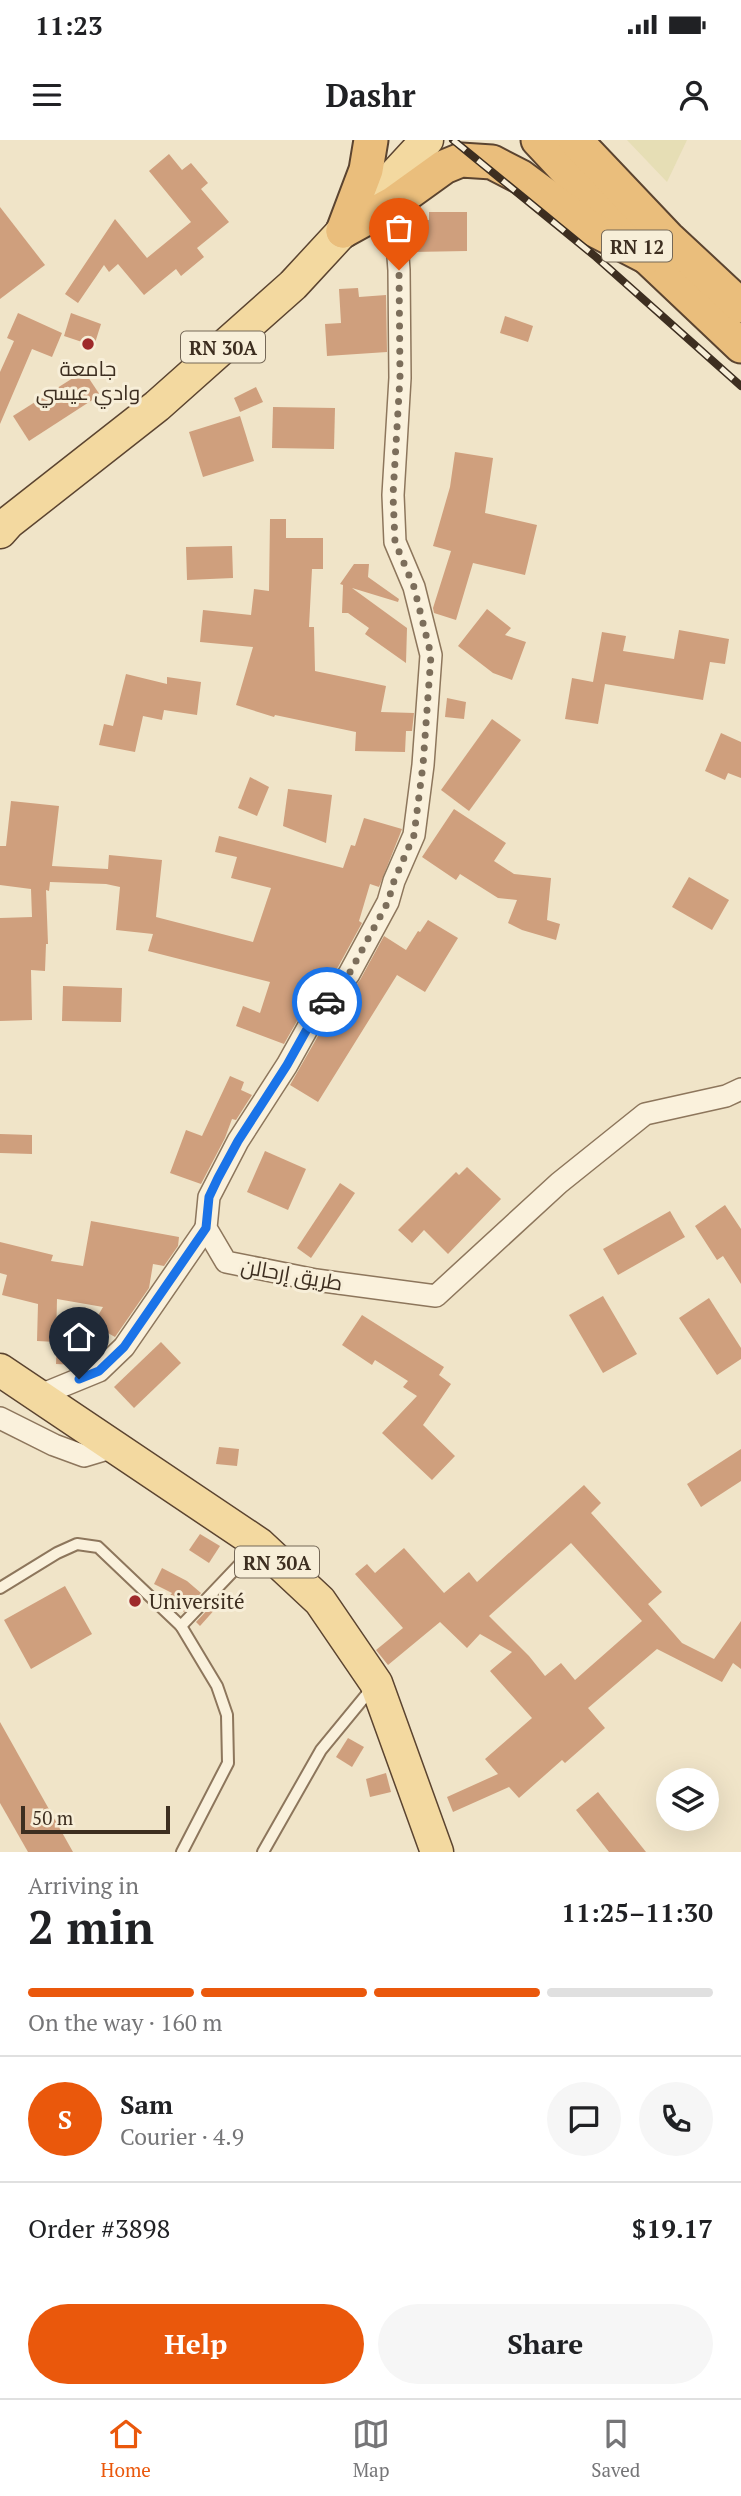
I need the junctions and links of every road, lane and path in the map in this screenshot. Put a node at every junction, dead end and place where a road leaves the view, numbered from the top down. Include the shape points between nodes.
1 (371, 140) edge
2 (427, 140) edge
3 (538, 140) edge
4 (575, 140) edge
5 (394, 203) junction
6 (343, 231) junction
7 (647, 257) junction
8 (741, 306) edge
9 (741, 346) edge
10 (0, 532) edge
11 (741, 1088) edge
12 (206, 1228) junction
13 (0, 1370) edge
14 (38, 1396) junction
15 (0, 1418) edge
16 (114, 1447) junction
17 (259, 1544) junction
18 (0, 1588) edge
19 (181, 1626) junction
20 (376, 1683) junction
21 (182, 1852) edge
22 (262, 1852) edge
23 (437, 1852) edge

1 - 6 highway via 366,170
2 - 6 main road, RN 30A
3 - 7 highway, RN 12
4 - 8 highway, RN 12
5 - 6 highway
5 - 7 highway via 444,167 461,160 492,162 522,177 587,226
5 - 12 street via 400,377 395,542 414,587 431,655 414,835 388,902 349,974 311,1022 220,1175 209,1197
6 - 10 main road, RN 30A via 293,285 166,398
7 - 9 highway, RN 12
11 - 12 street, طريق إرحالن via 726,1096 645,1114 559,1183 436,1296 226,1262
12 - 14 street via 124,1347 99,1371
13 - 14 main road, RN 30A
14 - 16 main road, RN 30A
15 - 16 street via 85,1456
16 - 17 main road, RN 30A
17 - 19 lane
17 - 20 main road, RN 30A via 320,1601
18 - 19 lane via 77,1544 98,1547
19 - 21 lane via 217,1686 227,1715 228,1763
20 - 22 lane via 320,1750
20 - 23 main road, RN 30A

